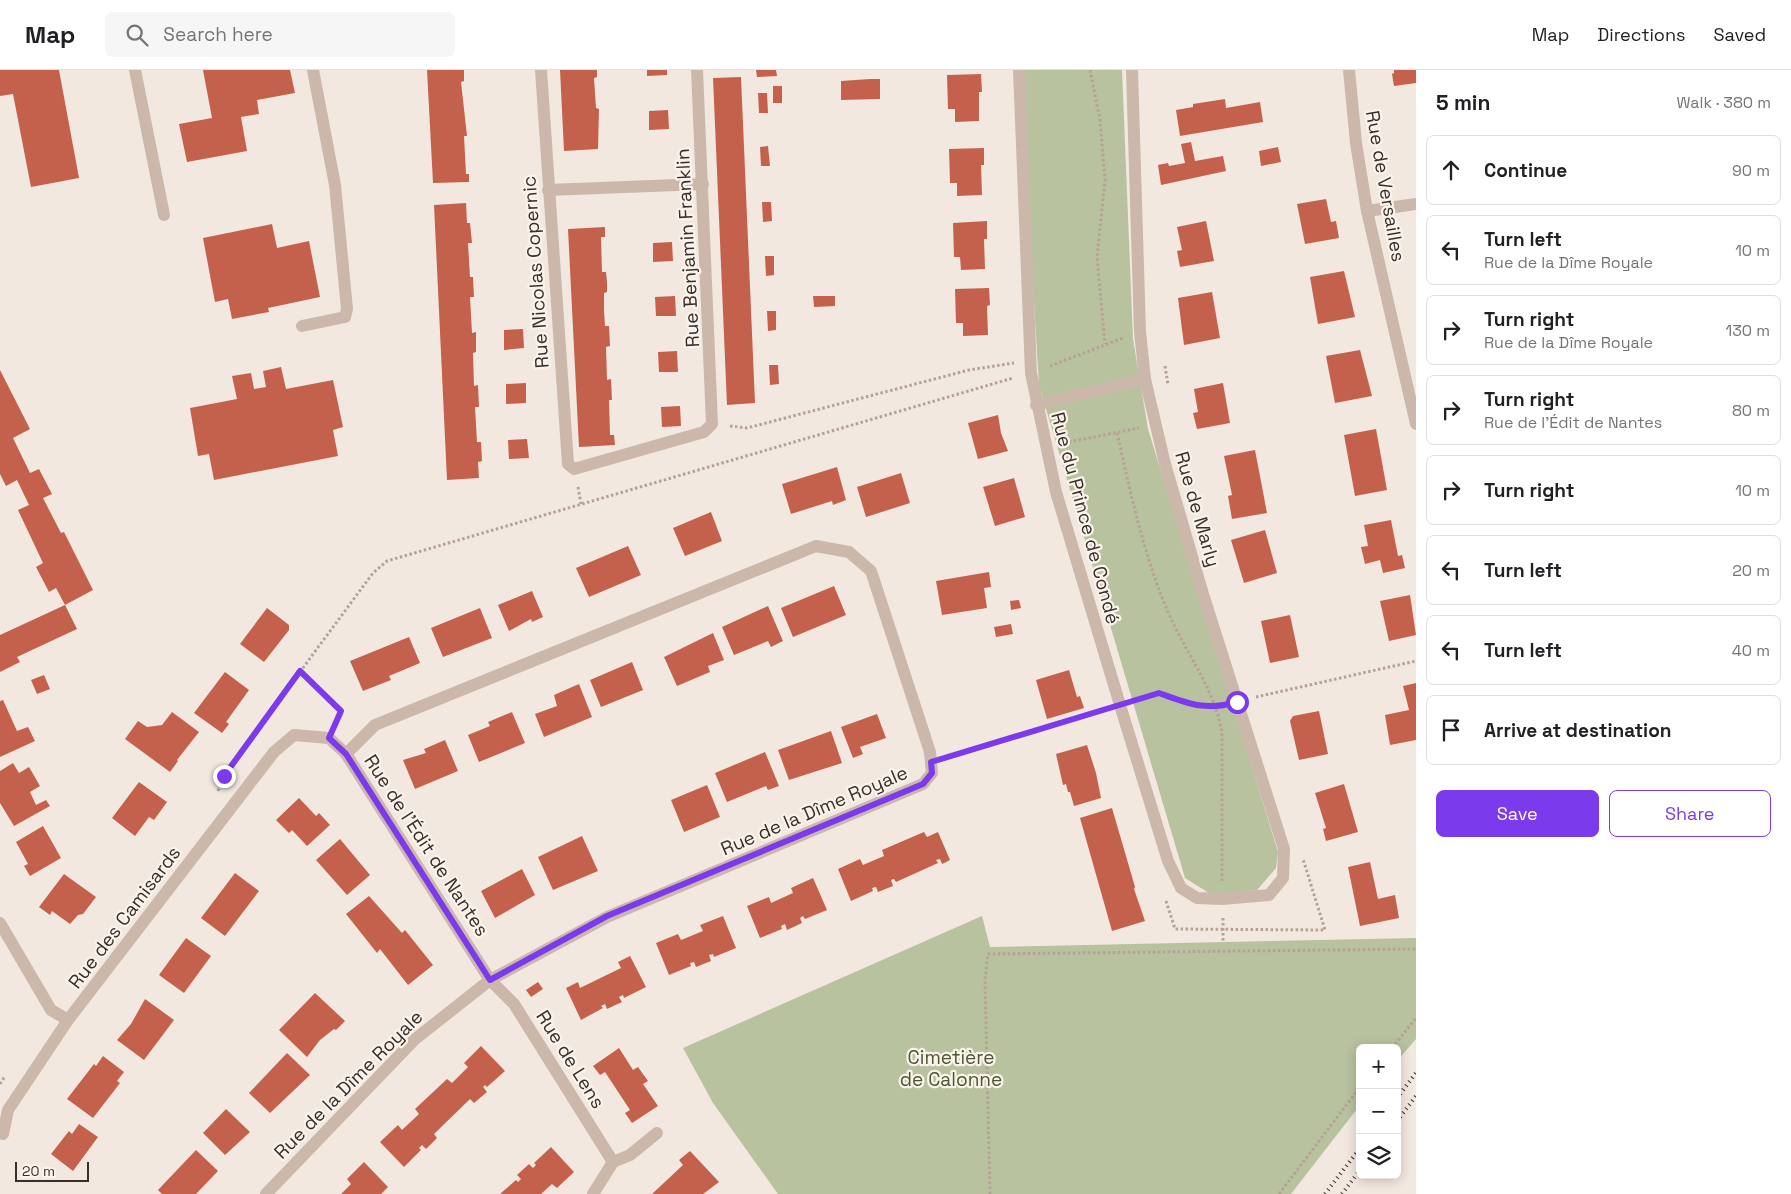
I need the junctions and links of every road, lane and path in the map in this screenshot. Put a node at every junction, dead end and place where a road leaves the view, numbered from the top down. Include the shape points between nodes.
1 (135, 70) edge
2 (313, 70) edge
3 (541, 70) edge
4 (697, 70) edge
5 (1019, 70) edge
6 (1090, 70) edge
7 (1132, 70) edge
8 (1349, 70) edge
9 (703, 184) junction
10 (548, 190) junction
11 (1416, 204) edge
12 (1368, 211) junction
13 (164, 215) dead end
14 (302, 326) dead end
15 (1140, 332) junction
16 (1105, 344) junction
17 (1012, 354) dead end
18 (1012, 363) junction
19 (1164, 364) dead end
20 (1031, 367) junction
21 (1012, 378) junction
22 (1145, 379) junction
23 (1015, 388) dead end
24 (1169, 393) dead end
25 (1036, 405) junction
26 (712, 424) junction
27 (1416, 424) edge
28 (1156, 425) junction
29 (1117, 432) junction
30 (1045, 447) junction
31 (1416, 661) edge
32 (300, 671) junction
33 (1252, 688) dead end
34 (1255, 697) junction
35 (1102, 700) dead end
36 (1237, 702) junction
37 (1120, 705) junction
38 (1258, 706) dead end
39 (1217, 707) junction
40 (1105, 709) junction
41 (1108, 718) dead end
42 (329, 738) junction
43 (346, 754) junction
44 (931, 762) junction
45 (213, 797) dead end
46 (1302, 856) dead end
47 (1164, 893) dead end
48 (1222, 899) junction
49 (0, 923) edge
50 (1223, 931) junction
51 (1223, 942) dead end
52 (1416, 949) edge
53 (490, 980) junction
54 (1416, 1018) edge
55 (68, 1020) junction
56 (1395, 1044) edge
57 (6, 1076) dead end
58 (0, 1084) edge
59 (1358, 1089) edge
60 (657, 1133) dead end
61 (3, 1134) dead end
62 (614, 1162) junction
63 (266, 1194) edge
64 (592, 1194) edge
65 (990, 1194) edge
66 (1279, 1194) edge

1 - 13 street
2 - 14 street via 335,185 346,309 345,317
3 - 10 street, Rue Nicolas Copernic
4 - 9 street, Rue Benjamin Franklin
5 - 20 street, Rue du Prince de Condé
6 - 16 path via 1100,120 1105,180 1097,257
7 - 15 street, Rue de Marly
8 - 12 street, Rue de Versailles via 1356,143
9 - 10 street
9 - 26 street, Rue Benjamin Franklin
10 - 26 street, Rue Nicolas Copernic via 568,464 574,469 704,432
11 - 12 street
12 - 27 street, Rue de Versailles
15 - 16 path
15 - 22 street, Rue de Marly
16 - 20 path
17 - 18 path
18 - 20 path
18 - 21 path
18 - 26 path via 969,370 747,428
19 - 24 path
20 - 21 path
20 - 25 street, Rue du Prince de Condé
21 - 23 path
21 - 32 path via 387,561 373,573
22 - 25 street
22 - 28 street, Rue de Marly
25 - 30 street, Rue du Prince de Condé
28 - 29 path
28 - 36 street, Rue de Marly via 1170,482
29 - 30 path
29 - 39 path via 1140,532 1155,578 1174,625
30 - 37 street, Rue du Prince de Condé
31 - 34 path
32 - 42 path via 341,711
32 - 45 path via 224,776
33 - 34 path
34 - 36 path
34 - 38 path
35 - 40 path
36 - 39 path
36 - 48 street, Rue de Marly via 1284,850 1283,878 1269,895
37 - 39 path via 1159,693 1188,704
37 - 48 street, Rue du Prince de Condé via 1168,861 1181,888 1197,898
39 - 48 path via 1222,732
40 - 41 path
40 - 44 path
42 - 43 street, Rue de l'Édit de Nantes
42 - 55 street, Rue des Camisards via 294,735 274,752
43 - 44 street, Rue de la Dîme Royale via 375,725 816,546 849,552 870,571
43 - 53 street, Rue de l'Édit de Nantes
44 - 53 street, Rue de la Dîme Royale via 932,773 923,784 607,916
46 - 50 path via 1325,930
47 - 50 path via 1176,929
48 - 50 path
49 - 55 street via 51,1010
50 - 51 path
52 - 65 path via 988,954 985,980
53 - 62 street, Rue de Lens via 514,1004
53 - 63 street, Rue de la Dîme Royale via 414,1040
54 - 56 path
55 - 61 street, Rue des Camisards via 8,1110
57 - 58 path
59 - 66 path
60 - 62 street via 630,1155
62 - 64 street

